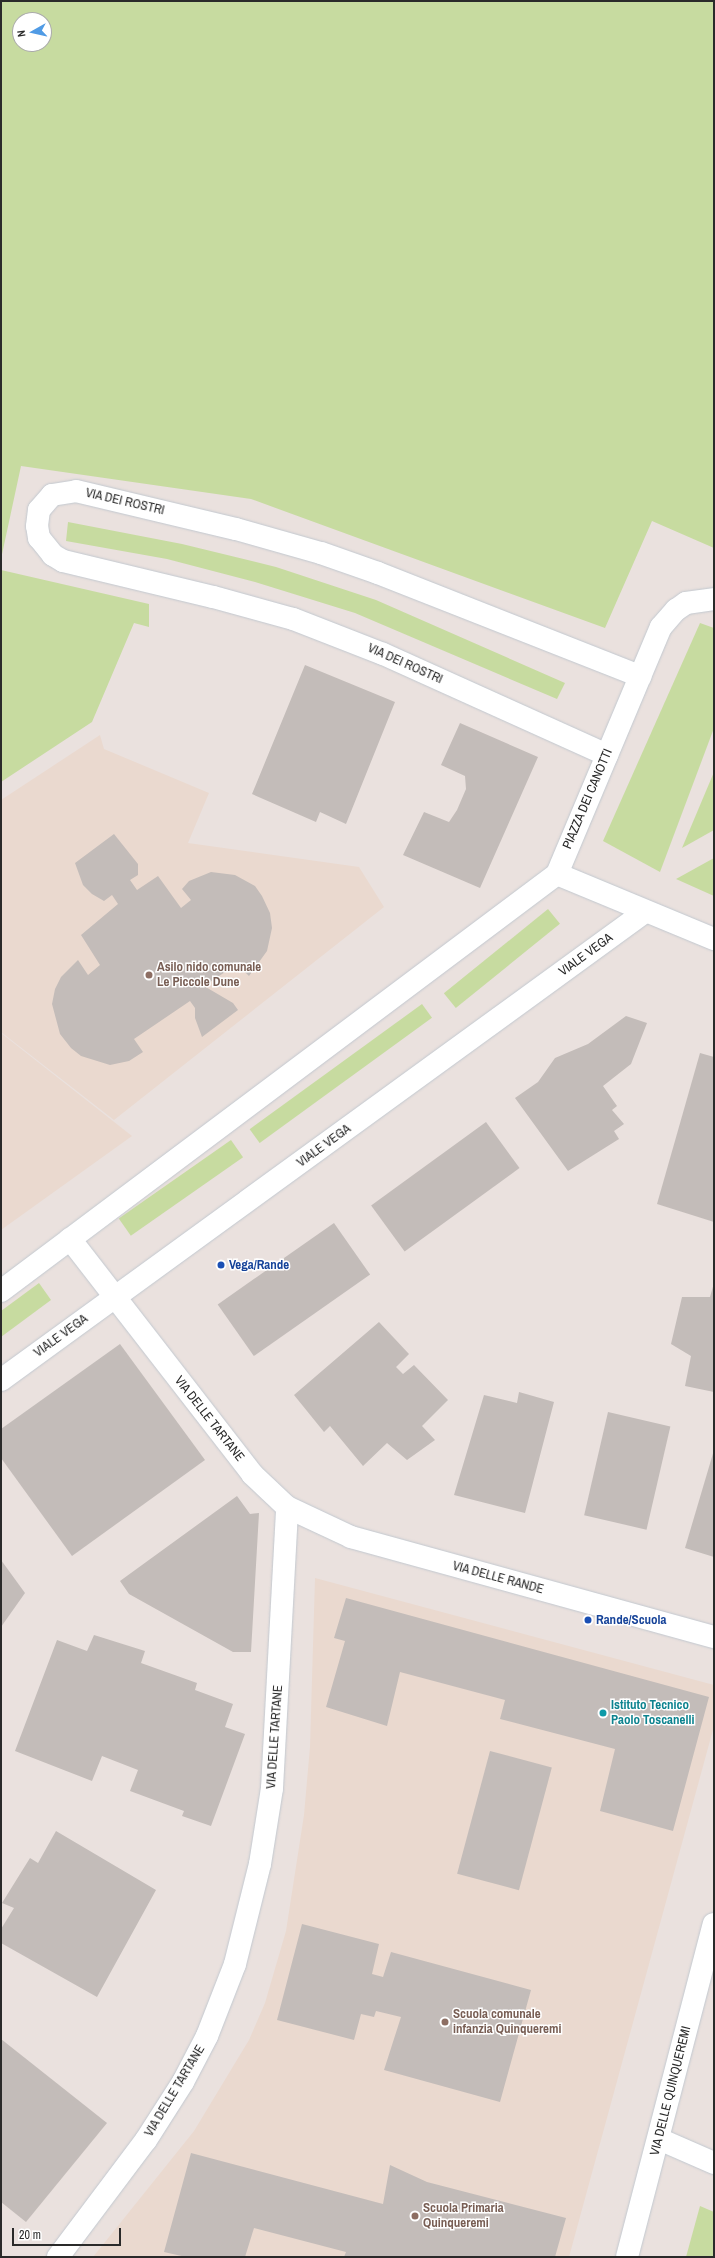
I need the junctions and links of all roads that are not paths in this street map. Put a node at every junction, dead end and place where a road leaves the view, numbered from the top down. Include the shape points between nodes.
1 (714, 599) edge
2 (640, 676) junction
3 (607, 755) junction
4 (557, 874) junction
5 (646, 911) junction
6 (714, 939) edge
7 (70, 1239) junction
8 (1, 1291) edge
9 (114, 1298) junction
10 (1, 1380) edge
11 (287, 1506) junction
12 (714, 1637) edge
13 (714, 1924) edge
14 (659, 2138) junction
15 (714, 2163) edge
16 (58, 2257) edge
17 (627, 2257) edge

1 - 2 street, PIAZZA DEI CANOTTI via 686,603 667,619
2 - 3 street, PIAZZA DEI CANOTTI
2 - 3 street, VIA DEI ROSTRI via 385,576 291,544 81,491 63,491 52,495 39,510 36,526 39,538 53,555 63,562 213,596 293,619 383,654
3 - 4 street, PIAZZA DEI CANOTTI
4 - 5 street
4 - 7 street
5 - 6 street
5 - 9 street, VIALE VEGA
7 - 8 street
7 - 9 street, VIA DELLE TARTANE
9 - 10 street, VIALE VEGA
9 - 11 street, VIA DELLE TARTANE via 252,1474
11 - 12 street, VIA DELLE RANDE via 351,1537
11 - 16 street, VIA DELLE TARTANE via 272,1788 260,1864 235,1964 207,2036 183,2082 146,2140
13 - 14 street, VIA DELLE QUINQUEREMI
14 - 15 street
14 - 17 street, VIA DELLE QUINQUEREMI

